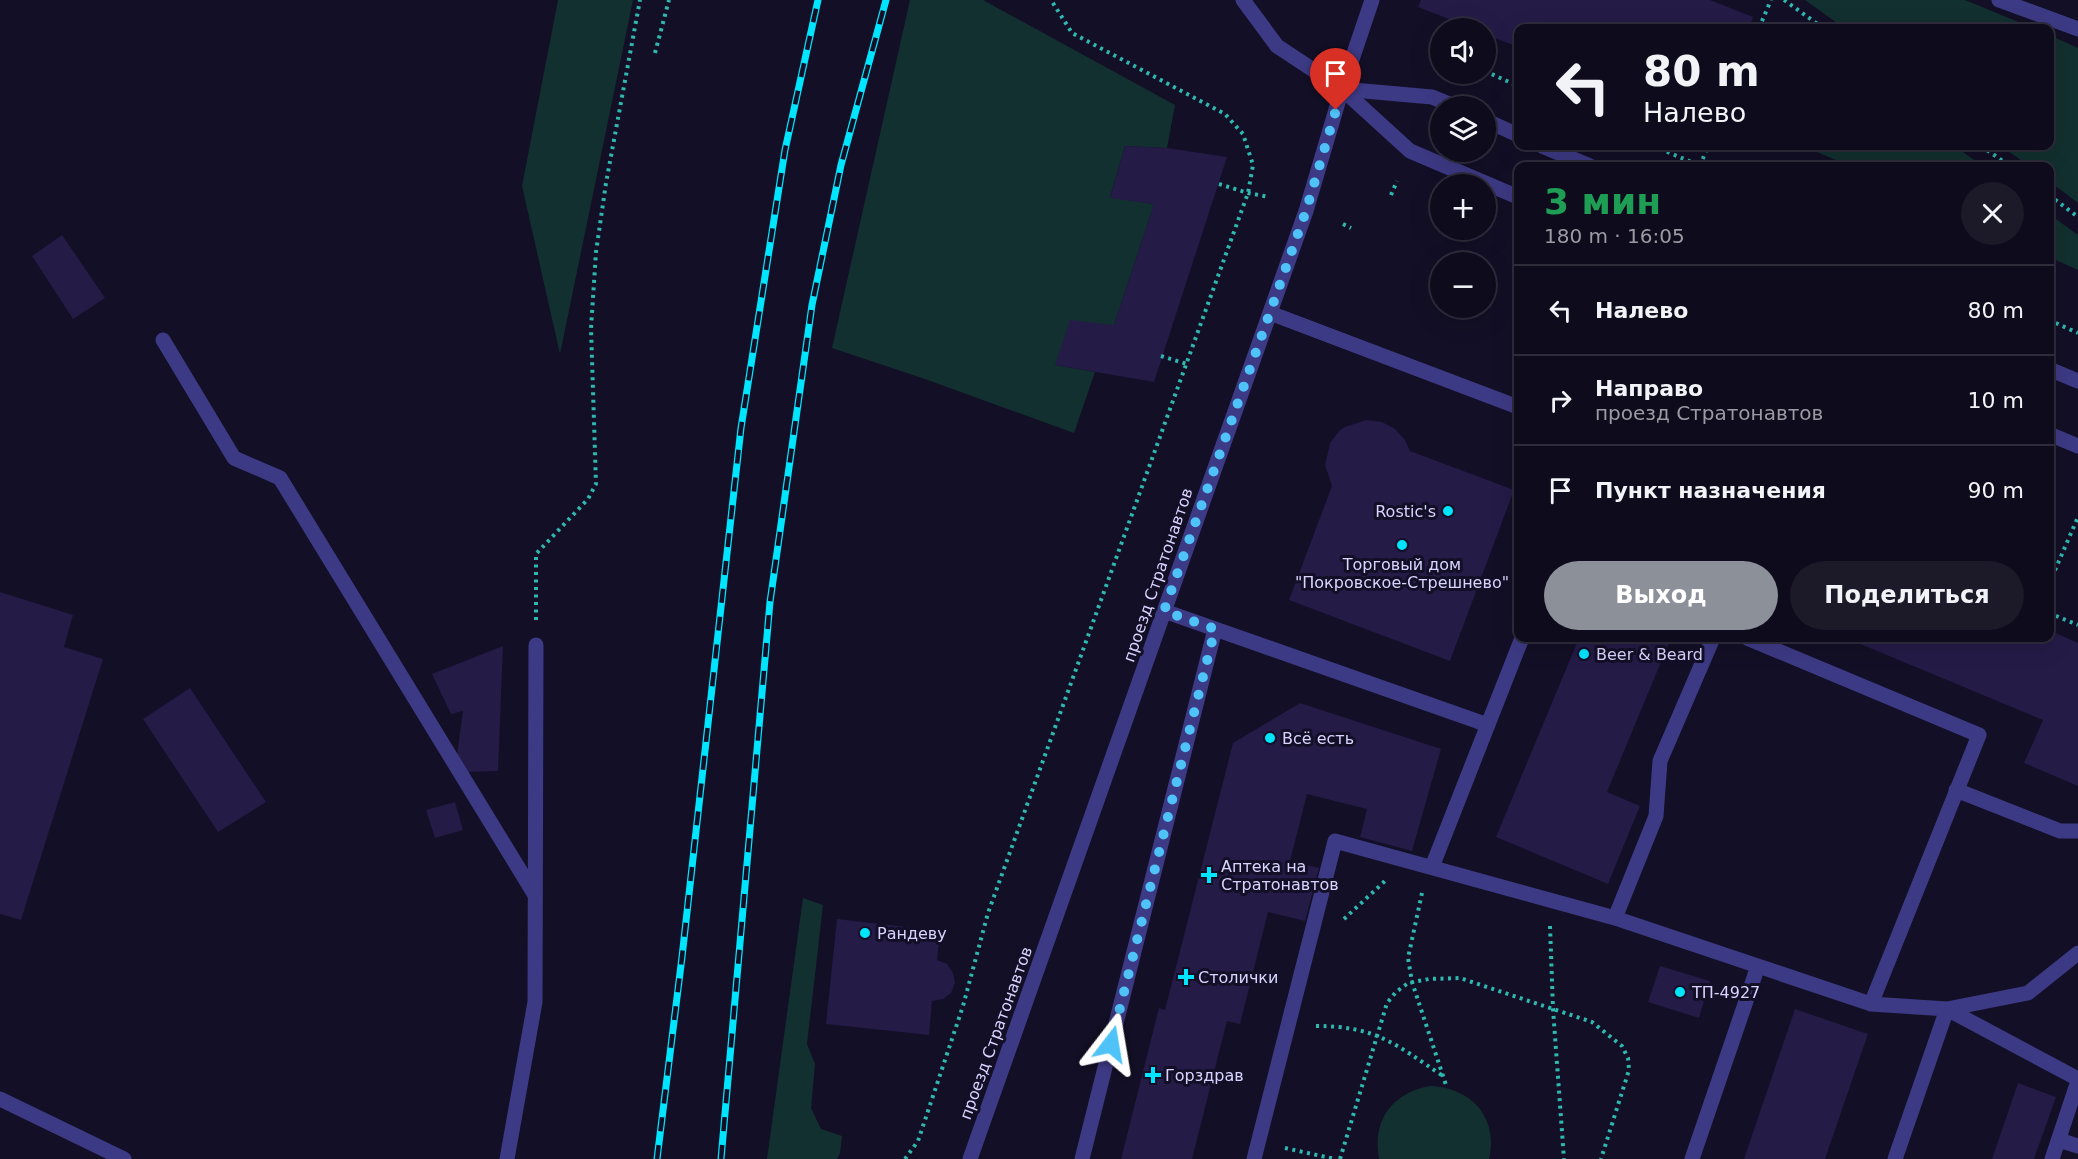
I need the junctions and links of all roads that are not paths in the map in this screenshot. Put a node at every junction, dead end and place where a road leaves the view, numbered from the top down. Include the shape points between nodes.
1 (1243, 0) edge
2 (1372, 0) edge
3 (1999, 0) edge
4 (2078, 29) edge
5 (1342, 89) junction
6 (1430, 97) edge
7 (1496, 125) edge
8 (1514, 133) edge
9 (1552, 150) edge
10 (1580, 162) edge
11 (1514, 195) edge
12 (1270, 313) junction
13 (163, 340) dead end
14 (2054, 371) edge
15 (2078, 381) edge
16 (1514, 405) edge
17 (2054, 436) edge
18 (2078, 446) edge
19 (1164, 611) junction
20 (1215, 629) junction
21 (1520, 642) edge
22 (1711, 642) edge
23 (1757, 642) edge
24 (536, 645) road end
25 (1488, 725) junction
26 (1956, 790) junction
27 (2078, 831) edge
28 (1430, 867) junction
29 (535, 895) junction
30 (1615, 918) junction
31 (2078, 953) edge
32 (1758, 966) junction
33 (1871, 1005) junction
34 (1947, 1008) junction
35 (2078, 1080) edge
36 (0, 1099) edge
37 (2059, 1140) junction
38 (2078, 1146) edge
39 (123, 1159) edge
40 (507, 1159) edge
41 (970, 1159) edge
42 (1083, 1159) edge
43 (1254, 1159) edge
44 (1692, 1159) edge
45 (1895, 1159) edge
46 (2052, 1159) edge

1 - 5 street via 1277,46
2 - 5 street, проезд Стратонавтов
3 - 4 street
5 - 6 street
5 - 11 street via 1410,151
5 - 12 street, проезд Стратонавтов via 1306,211
7 - 8 street
9 - 10 street
12 - 16 street
12 - 19 street, проезд Стратонавтов
13 - 29 street via 234,458 280,478
14 - 15 street
17 - 18 street
19 - 20 street
19 - 41 street, проезд Стратонавтов
20 - 25 street
20 - 42 street
21 - 25 street
22 - 30 street via 1660,761 1656,816
23 - 26 street via 1979,735
24 - 29 street
25 - 28 street
26 - 27 street via 2060,831
26 - 33 street
28 - 30 street
28 - 43 street via 1335,841
29 - 40 street via 535,1002
30 - 32 street
31 - 34 street via 2028,993
32 - 33 street
32 - 44 street
33 - 34 street
34 - 35 street
34 - 45 street
35 - 37 street
36 - 39 street
37 - 38 street
37 - 46 street

